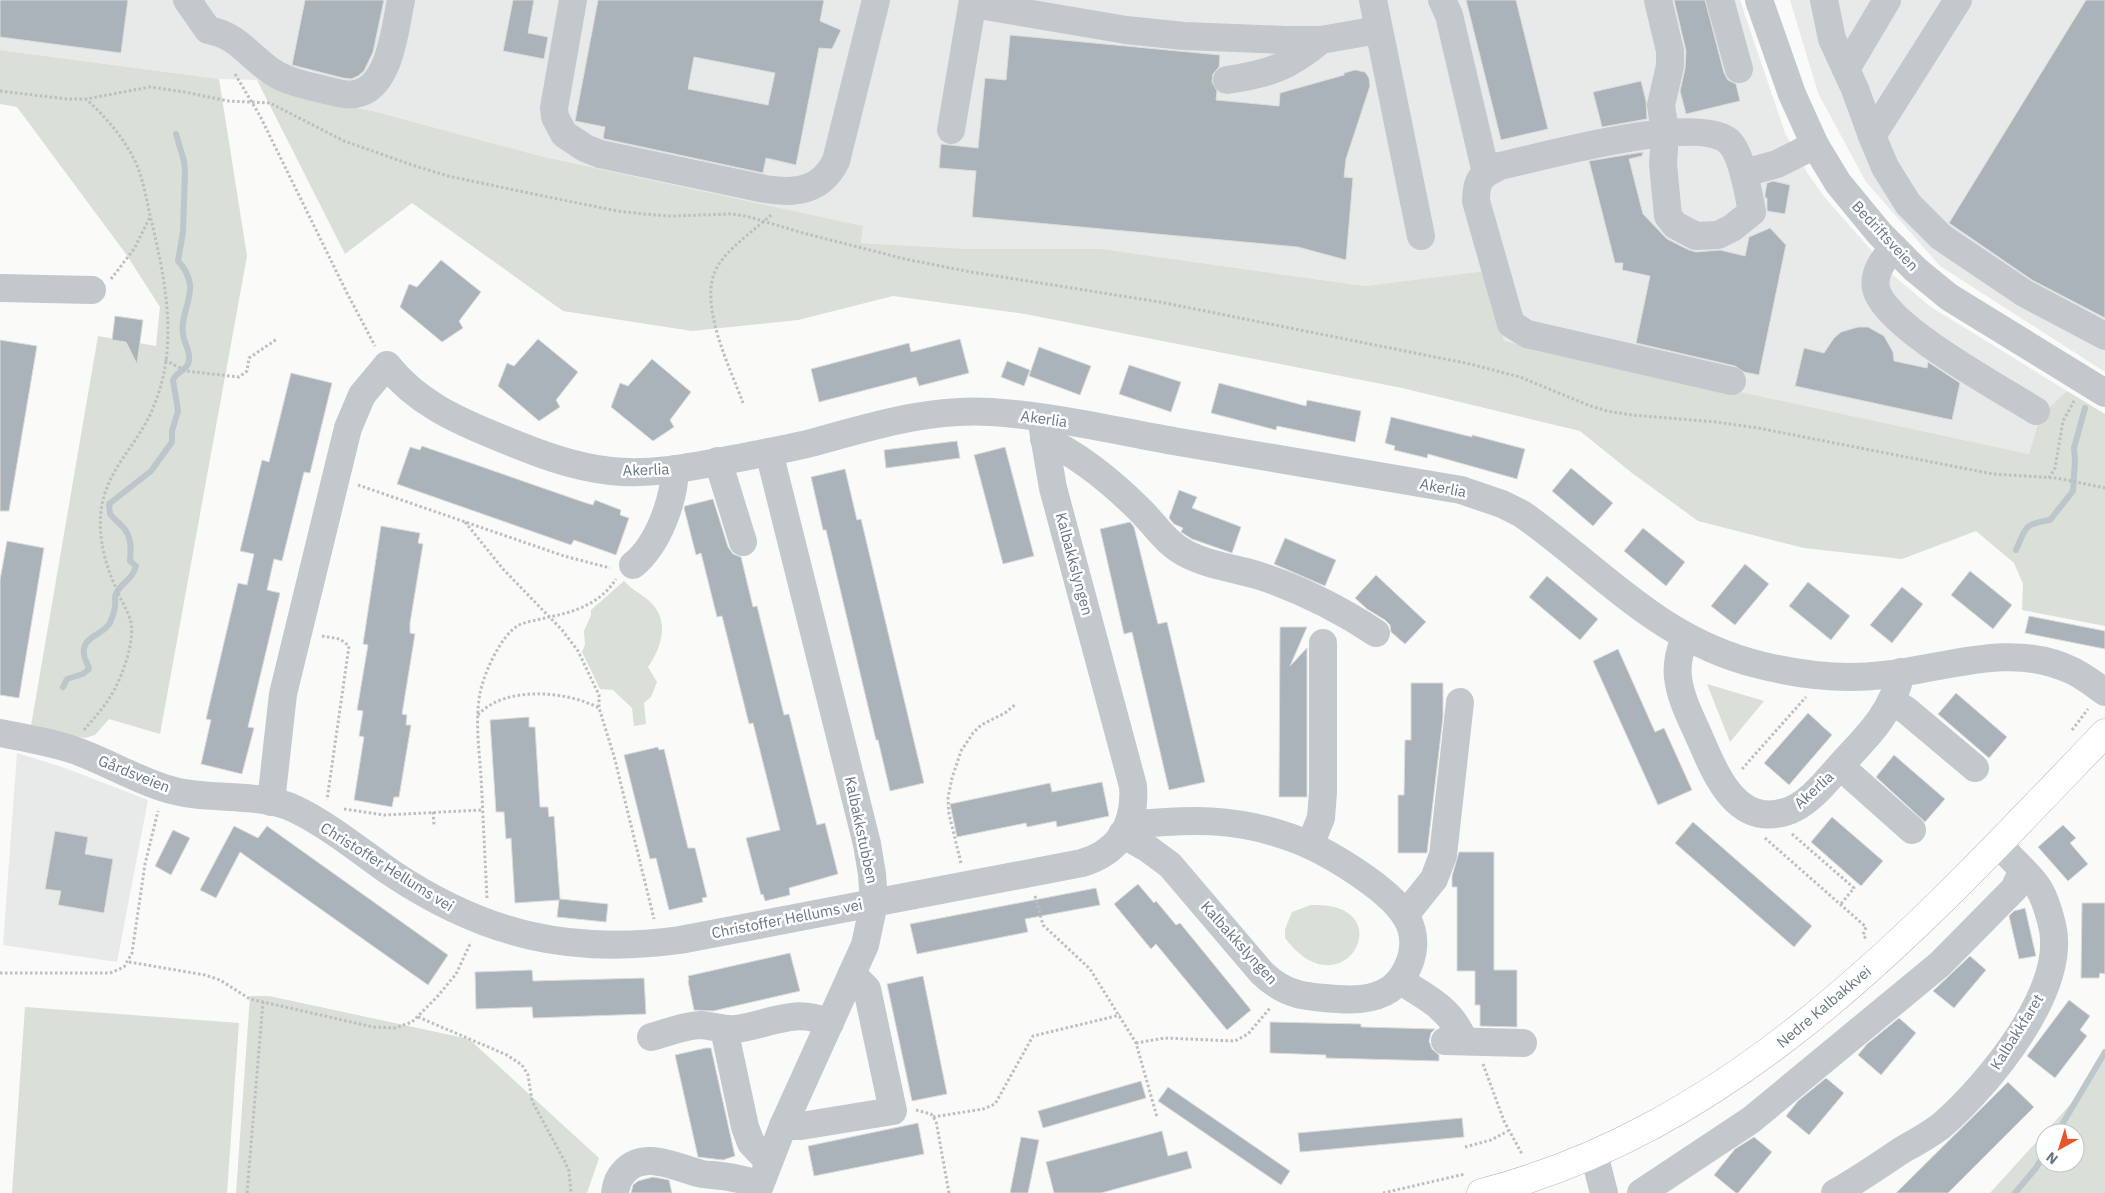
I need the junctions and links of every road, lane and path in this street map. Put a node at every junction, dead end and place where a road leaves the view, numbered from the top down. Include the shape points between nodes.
1 (187, 0) edge
2 (401, 0) edge
3 (573, 0) edge
4 (876, 0) edge
5 (1373, 0) edge
6 (1442, 0) edge
7 (1658, 0) edge
8 (1720, 0) edge
9 (1759, 0) edge
10 (1824, 0) edge
11 (1887, 0) edge
12 (1958, 0) edge
13 (973, 2) edge
14 (1378, 30) junction
15 (1321, 40) junction
16 (1739, 69) dead end
17 (1846, 69) junction
18 (232, 70) dead end
19 (1227, 80) dead end
20 (0, 91) edge
21 (86, 99) junction
22 (252, 101) junction
23 (951, 130) dead end
24 (1665, 133) junction
25 (1872, 136) junction
26 (1815, 145) junction
27 (1486, 173) junction
28 (1744, 173) junction
29 (790, 191) junction
30 (150, 216) junction
31 (765, 220) junction
32 (1421, 236) dead end
33 (1894, 248) junction
34 (0, 288) edge
35 (92, 290) joint
36 (2105, 336) edge
37 (277, 339) dead end
38 (166, 360) junction
39 (387, 365) junction
40 (1732, 381) dead end
41 (2092, 394) edge
42 (743, 403) dead end
43 (2036, 410) dead end
44 (1043, 428) junction
45 (769, 452) junction
46 (718, 461) junction
47 (676, 469) junction
48 (336, 477) junction
49 (2049, 478) junction
50 (2105, 488) edge
51 (465, 522) junction
52 (742, 542) dead end
53 (627, 566) junction
54 (550, 617) junction
55 (298, 632) junction
56 (1376, 633) dead end
57 (1685, 637) junction
58 (1324, 643) dead end
59 (1901, 672) junction
60 (1819, 675) junction
61 (2096, 700) edge
62 (1460, 702) dead end
63 (1892, 702) junction
64 (1016, 704) dead end
65 (599, 708) junction
66 (478, 715) junction
67 (0, 733) edge
68 (2105, 733) edge
69 (2068, 735) dead end
70 (73, 750) junction
71 (1840, 766) junction
72 (1976, 768) dead end
73 (1724, 788) junction
74 (271, 802) junction
75 (483, 810) junction
76 (433, 812) junction
77 (1764, 812) junction
78 (332, 817) junction
79 (434, 824) dead end
80 (1126, 830) junction
81 (1912, 830) dead end
82 (152, 833) dead end
83 (1998, 844) junction
84 (1310, 845) junction
85 (2022, 870) junction
86 (1031, 872) junction
87 (968, 885) junction
88 (874, 903) junction
89 (1840, 905) junction
90 (1405, 915) junction
91 (484, 922) junction
92 (1873, 935) dead end
93 (1868, 941) junction
94 (660, 943) junction
95 (1861, 946) dead end
96 (129, 962) junction
97 (0, 974) edge
98 (852, 974) junction
99 (1400, 981) junction
100 (1281, 988) junction
101 (263, 1002) junction
102 (1120, 1015) junction
103 (418, 1017) junction
104 (830, 1022) junction
105 (724, 1029) junction
106 (651, 1037) dead end
107 (1464, 1041) junction
108 (1136, 1043) junction
109 (1523, 1043) dead end
110 (893, 1111) junction
111 (933, 1117) junction
112 (1157, 1117) dead end
113 (783, 1126) junction
114 (1508, 1131) junction
115 (1465, 1147) dead end
116 (1594, 1154) junction
117 (1516, 1160) dead end
118 (761, 1179) edge
119 (1473, 1183) edge
120 (247, 1193) edge
121 (571, 1193) edge
122 (615, 1193) edge
123 (950, 1193) edge
124 (1383, 1193) edge
125 (1604, 1193) edge
126 (1641, 1193) edge
127 (1835, 1193) edge

1 - 2 street via 208,30 222,32 289,82 356,94 378,80 388,61
3 - 29 street via 554,108 564,134 600,154 765,189
4 - 29 street via 836,161 824,179 815,185
5 - 14 street
6 - 27 street via 1449,15
7 - 24 street via 1670,51 1661,105
8 - 16 street
9 - 26 street, Bedriftsveien via 1788,85
10 - 17 street via 1832,39
11 - 17 street
12 - 25 street
13 - 15 street via 1126,30 1184,36
13 - 23 street
14 - 15 street
14 - 32 street
15 - 19 street via 1292,62 1274,70
17 - 25 street
18 - 22 path
20 - 21 path
21 - 22 path via 150,87 228,101
21 - 30 path via 107,118 135,161
22 - 31 path via 270,103 344,141 448,176 617,211 670,216 730,214
22 - 39 path via 347,293
24 - 27 street via 1636,136 1500,166
24 - 28 street via 1702,132 1728,141
24 - 28 street via 1663,164 1668,216 1681,229 1696,236 1718,235 1752,212
25 - 36 street via 1885,167 1908,204 1941,237 2024,293
26 - 28 street via 1778,164
26 - 33 street, Bedriftsveien via 1838,183
27 - 40 street via 1476,186 1476,201 1511,324 1527,334
29 - 31 path
30 - 35 path via 124,264 104,285
30 - 38 path via 161,259 167,306
31 - 42 path via 720,262 711,280 714,321
31 - 49 path via 906,259 1150,300 1470,364 1520,377 1607,411 1758,428 1993,474
33 - 41 street, Bedriftsveien via 1949,297
33 - 43 street via 1877,271 1876,288 1891,312 1913,334
34 - 35 street
37 - 38 path via 249,358 247,371 242,376 186,371
38 - 70 path via 153,408 110,477 102,507 103,548 132,625 132,639 117,684
39 - 47 street, Akerlia via 397,378 431,406 464,424 515,444 568,462 611,471
39 - 48 street via 370,384 354,412
41 - 49 path via 2063,420 2055,468
44 - 45 street, Akerlia via 990,412 933,413
44 - 56 street via 1122,492 1183,552 1313,596
44 - 57 street, Akerlia via 1423,483 1482,496 1528,518 1653,618
44 - 80 street, Kalbakkslyngen via 1053,488 1130,773 1135,801
45 - 46 street, Akerlia
45 - 88 street, Kalbakkstubben via 866,844
46 - 47 street, Akerlia
46 - 52 street
47 - 53 street via 671,501 652,543 643,557
48 - 51 path
48 - 55 street
49 - 50 path
51 - 53 path via 594,565
51 - 54 path via 503,569
53 - 54 path via 595,600 570,613
54 - 65 path via 578,651 599,695
54 - 66 path via 517,626 503,642 484,676
55 - 74 street via 283,694
55 - 78 path via 340,639 349,646
57 - 60 street, Akerlia via 1760,666
57 - 73 street via 1677,667 1684,702
58 - 84 street via 1323,792 1321,818
59 - 60 street, Akerlia via 1864,676
59 - 61 street, Akerlia via 1979,658 2038,658 2074,671
59 - 63 street, Akerlia
60 - 73 path via 1809,693
61 - 69 path
62 - 90 street via 1443,855 1434,879
63 - 71 street, Akerlia via 1879,724
63 - 72 street
64 - 87 path via 981,725 973,734 962,751 949,789 954,841
65 - 66 path via 566,696 528,695 496,700
65 - 94 path via 612,748
66 - 75 path
67 - 70 street, Gårdsveien
68 - 83 main road, Nedre Kalbakkvei
70 - 74 street, Gårdsveien via 164,788 196,796
71 - 77 street, Akerlia via 1804,803 1790,811
71 - 81 street
73 - 77 street via 1742,806
74 - 78 street, Christoffer Hellums vei
75 - 76 path
75 - 91 path
76 - 78 path
76 - 79 path
77 - 89 path via 1756,827
77 - 89 path via 1854,888
78 - 91 street, Christoffer Hellums vei via 421,892
80 - 84 street, Kalbakkslyngen via 1184,820 1222,821 1269,830
80 - 86 street, Christoffer Hellums vei via 1111,848 1094,860
80 - 100 street, Kalbakkslyngen via 1170,865 1262,973
82 - 96 path
83 - 85 street, Kalbakkfaret
83 - 116 main road, Nedre Kalbakkvei via 1863,975 1794,1034 1682,1110
84 - 90 street, Kalbakkslyngen via 1359,873
85 - 126 street via 2014,889 1940,964 1751,1120
85 - 127 street, Kalbakkfaret via 2036,884 2052,922 2055,949 2048,978 2032,1013 2002,1061 1940,1127
86 - 87 street, Christoffer Hellums vei
86 - 102 path via 1043,925 1090,969
87 - 88 street, Christoffer Hellums vei
88 - 94 street, Christoffer Hellums vei
88 - 98 street, Kalbakkstubben via 866,945
89 - 93 path via 1867,929 1863,935
90 - 99 street, Kalbakkslyngen via 1411,930 1413,950
91 - 94 street, Christoffer Hellums vei via 534,938 564,942 615,946
91 - 103 path via 456,974
92 - 93 path
93 - 95 path
96 - 97 path via 110,973
96 - 101 path via 205,975 220,980 250,999
98 - 104 street, Kalbakkstubben
98 - 110 street via 867,989
99 - 100 street, Kalbakkslyngen via 1378,996 1359,999 1304,996
99 - 107 street via 1447,1012
100 - 108 path via 1261,1021 1235,1041 1165,1038
101 - 103 path via 384,1028 403,1026
101 - 120 path
102 - 108 path
102 - 111 path via 1033,1036 995,1104
103 - 121 path via 522,1064 528,1075 532,1101 569,1171
104 - 105 street via 810,1015 796,1015
104 - 113 street, Kalbakkstubben
105 - 106 street via 698,1025
105 - 118 street via 745,1126
107 - 109 street
107 - 114 path via 1483,1065
108 - 112 path
110 - 111 path via 918,1110
110 - 113 street
111 - 123 path via 940,1136
113 - 118 street, Kalbakkstubben
114 - 115 path via 1491,1140
114 - 117 path via 1524,1157
116 - 119 main road, Nedre Kalbakkvei via 1521,1182
116 - 125 street
118 - 122 street via 705,1174 656,1161 643,1161 636,1162 620,1176
119 - 124 path

